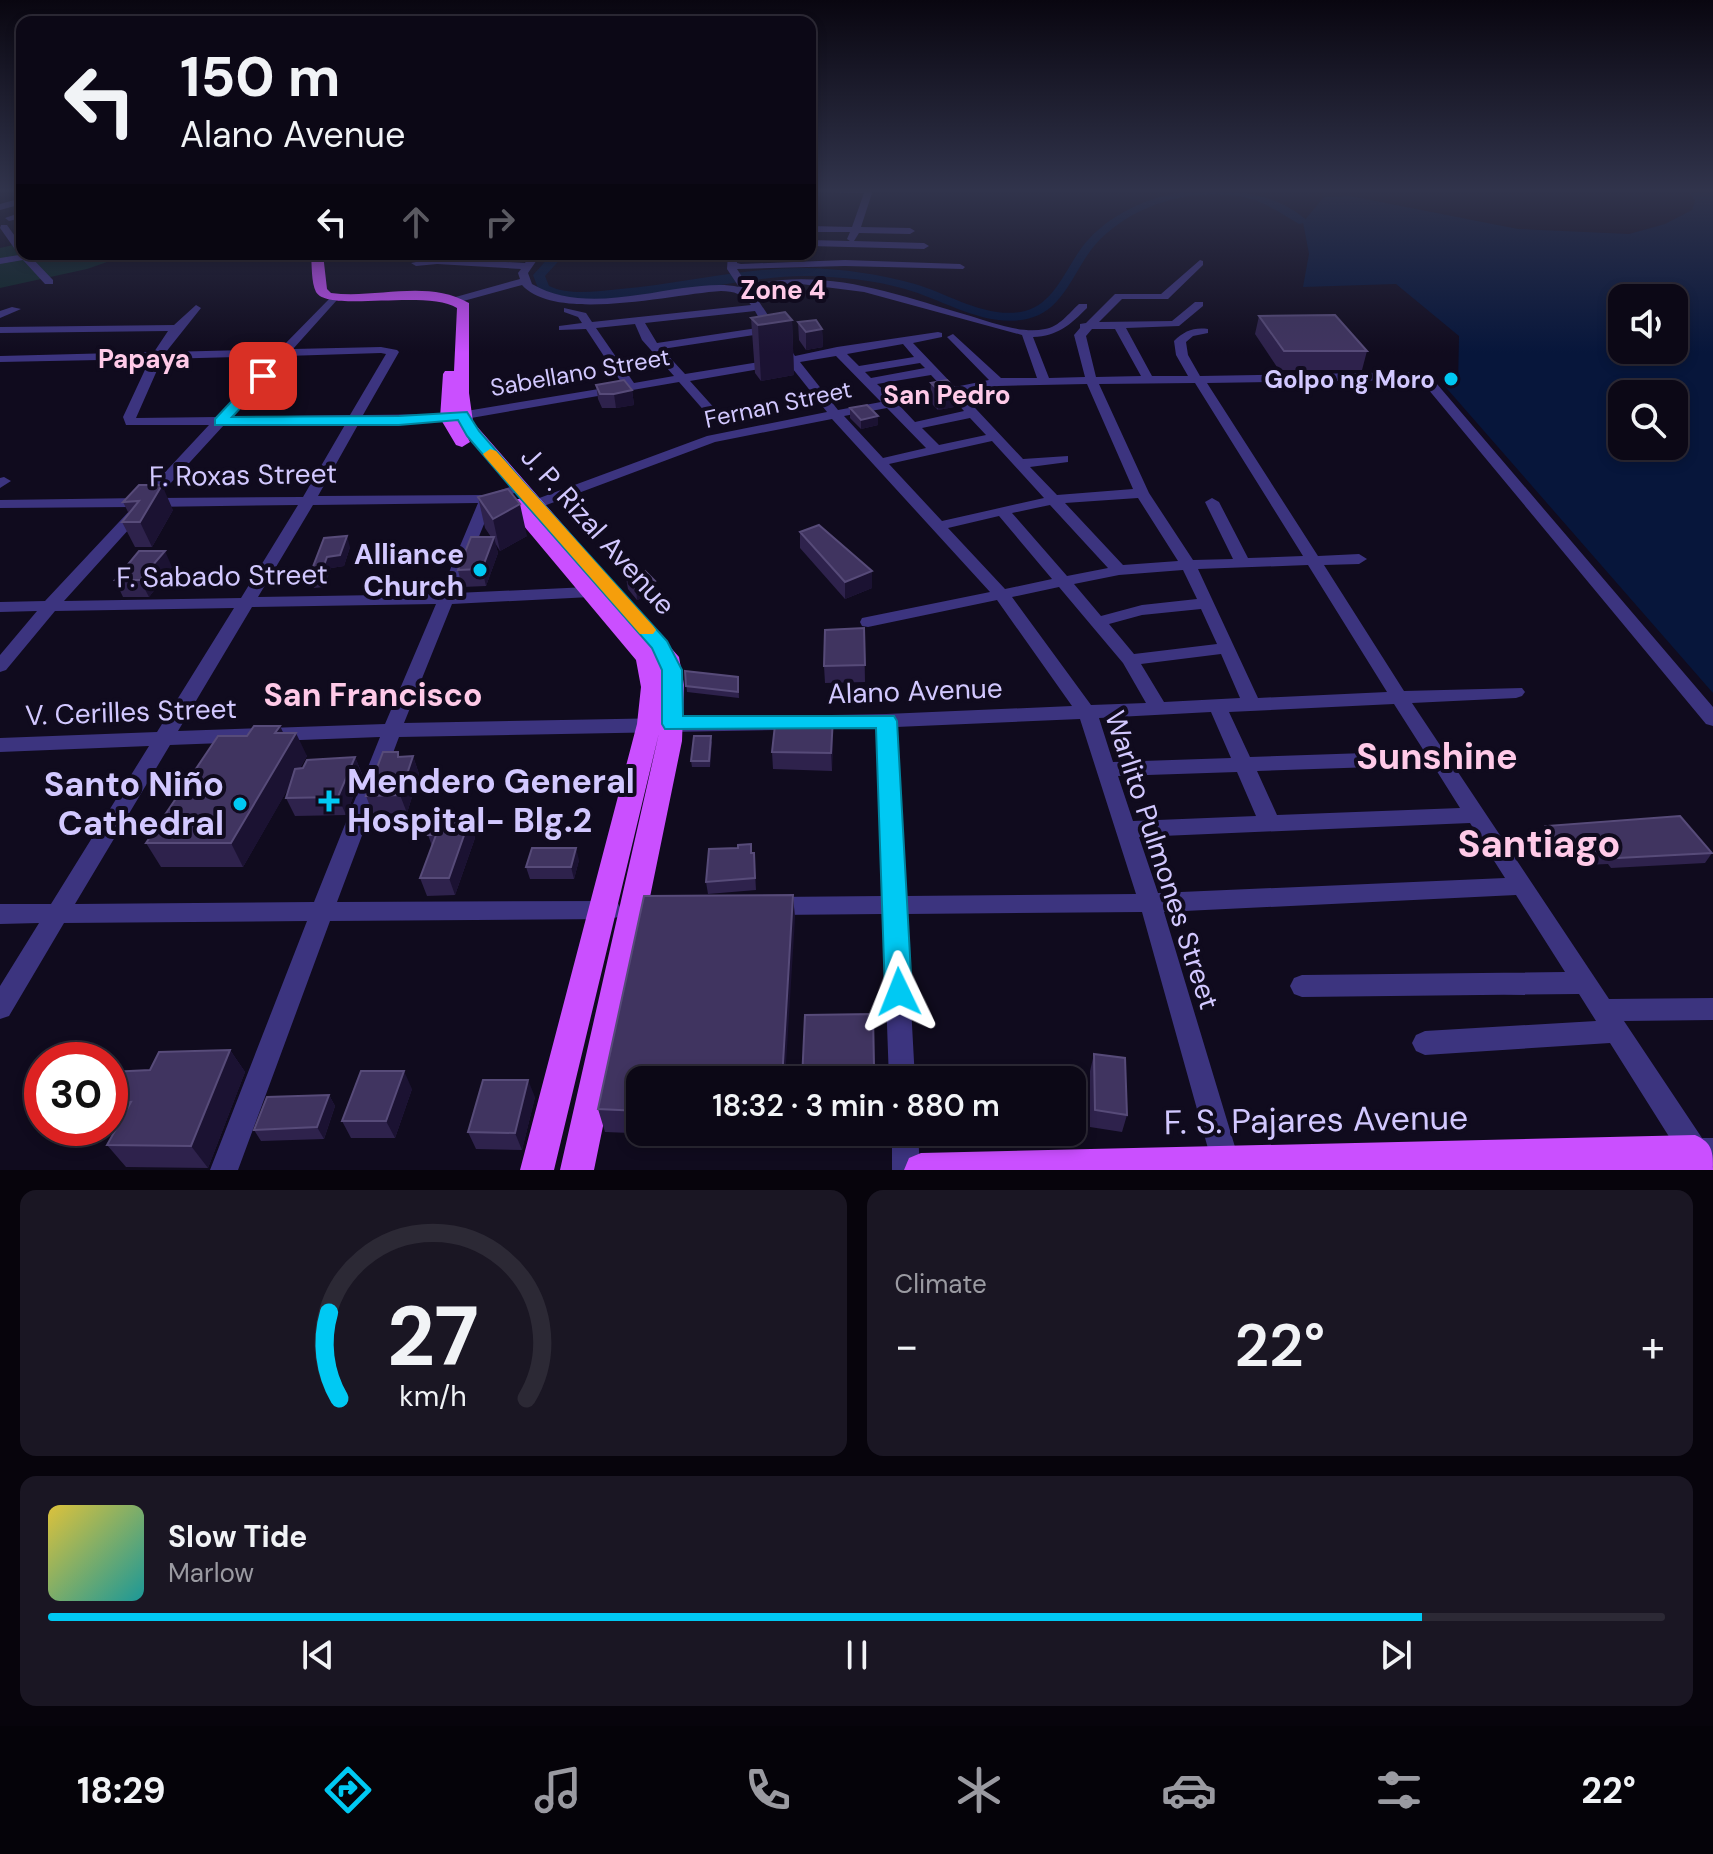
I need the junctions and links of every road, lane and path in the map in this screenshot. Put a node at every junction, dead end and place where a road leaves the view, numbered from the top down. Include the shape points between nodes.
1 (851, 244) edge
2 (873, 245) edge
3 (924, 246) dead end
4 (32, 260) edge
5 (532, 260) edge
6 (732, 262) edge
7 (416, 263) dead end
8 (845, 263) junction
9 (1200, 263) dead end
10 (527, 266) junction
11 (960, 267) dead end
12 (318, 279) edge
13 (525, 281) junction
14 (49, 282) dead end
15 (747, 294) junction
16 (456, 300) junction
17 (1199, 304) dead end
18 (1083, 306) dead end
19 (196, 308) dead end
20 (16, 309) dead end
21 (568, 310) dead end
22 (0, 315) edge
23 (639, 321) junction
24 (1118, 324) junction
25 (1063, 325) junction
26 (1089, 325) junction
27 (591, 326) junction
28 (176, 328) junction
29 (563, 328) dead end
30 (770, 329) junction
31 (0, 330) edge
32 (1204, 331) dead end
33 (1026, 332) junction
34 (938, 335) dead end
35 (953, 337) dead end
36 (904, 339) junction
37 (459, 342) junction
38 (653, 347) junction
39 (837, 350) junction
40 (285, 353) junction
41 (155, 356) junction
42 (790, 357) junction
43 (0, 359) edge
44 (921, 359) junction
45 (856, 370) junction
46 (931, 371) junction
47 (682, 376) junction
48 (1091, 379) junction
49 (1148, 379) junction
50 (1197, 379) junction
51 (1044, 380) junction
52 (867, 382) junction
53 (998, 382) junction
54 (630, 386) junction
55 (949, 390) junction
56 (890, 403) junction
57 (711, 411) dead end
58 (835, 414) junction
59 (970, 414) junction
60 (455, 416) junction
61 (355, 421) junction
62 (220, 422) junction
63 (913, 426) junction
64 (993, 437) junction
65 (935, 449) junction
66 (1063, 459) dead end
67 (881, 462) junction
68 (1018, 464) junction
69 (1142, 493) junction
70 (309, 499) junction
71 (513, 499) junction
72 (1052, 500) junction
73 (145, 502) junction
74 (1212, 502) dead end
75 (0, 504) edge
76 (1002, 511) junction
77 (938, 526) junction
78 (1359, 559) dead end
79 (1313, 561) junction
80 (1243, 563) junction
81 (1188, 565) junction
82 (1119, 570) junction
83 (1062, 582) junction
84 (599, 588) junction
85 (1001, 594) junction
86 (444, 599) junction
87 (245, 601) junction
88 (1207, 603) junction
89 (50, 606) junction
90 (0, 607) edge
91 (868, 622) dead end
92 (1097, 622) junction
93 (1227, 648) junction
94 (1130, 660) junction
95 (0, 666) edge
96 (1516, 692) dead end
97 (1399, 697) junction
98 (1252, 704) junction
99 (1217, 705) junction
100 (1158, 708) junction
101 (1088, 714) junction
102 (1713, 719) edge
103 (886, 721) junction
104 (661, 724) junction
105 (391, 730) junction
106 (163, 738) junction
107 (0, 745) edge
108 (1441, 758) junction
109 (1242, 765) junction
110 (1106, 769) junction
111 (1478, 815) junction
112 (1270, 823) junction
113 (1126, 829) junction
114 (1523, 886) junction
115 (1150, 903) junction
116 (895, 904) junction
117 (757, 907) edge
118 (642, 909) junction
119 (603, 910) junction
120 (322, 911) junction
121 (58, 913) junction
122 (0, 914) edge
123 (1584, 983) junction
124 (1302, 986) dead end
125 (0, 1008) edge
126 (1713, 1009) edge
127 (1610, 1021) junction
128 (1425, 1043) dead end
129 (901, 1066) edge
130 (905, 1146) edge
131 (1705, 1158) edge
132 (1227, 1166) edge
133 (224, 1170) edge
134 (537, 1170) edge
135 (577, 1170) edge
136 (906, 1170) edge
137 (921, 1170) edge

1 - 8 street
2 - 3 street
4 - 14 street
5 - 10 street
6 - 8 street via 745,267
6 - 15 street, Warlito Pulmones Street
7 - 10 street
8 - 11 street
9 - 26 street via 1164,297 1119,296
10 - 13 street
12 - 16 main road
12 - 37 main road via 440,301 455,312
12 - 40 street
13 - 15 street via 538,293 563,300 730,287
13 - 16 street
15 - 23 street
15 - 30 street, Warlito Pulmones Street
15 - 33 street via 782,283 844,285
16 - 37 main road via 466,311
17 - 24 street via 1175,324
18 - 25 street
19 - 28 street
20 - 22 street
21 - 27 street
23 - 27 street
23 - 38 street
24 - 26 street
24 - 49 street
25 - 26 street
25 - 33 street via 1048,333
26 - 48 street via 1079,341
27 - 29 street
27 - 54 street
28 - 31 street
28 - 41 street
30 - 38 street
30 - 42 street, Warlito Pulmones Street
32 - 50 street via 1180,341
33 - 51 street
34 - 36 street, Sabellano Street
35 - 53 street
36 - 39 street, Sabellano Street
36 - 44 street
37 - 60 main road via 461,393
38 - 47 street
39 - 42 street, Sabellano Street
39 - 45 street
40 - 41 street
40 - 61 street via 393,352
40 - 62 street
41 - 43 street
41 - 62 street, Sabellano Street via 131,422
42 - 47 street, Sabellano Street
42 - 58 street, Warlito Pulmones Street
44 - 45 street
44 - 46 street
45 - 52 street
46 - 52 street
46 - 55 street
47 - 54 street, Sabellano Street
47 - 57 street
48 - 49 street, Fernan Street
48 - 51 street, Fernan Street
48 - 69 street
49 - 50 street, Fernan Street
50 - 79 street
50 - 102 street, Fernan Street via 1408,375 1427,380
51 - 53 street, Fernan Street
52 - 56 street
53 - 55 street, Fernan Street
54 - 60 street, Sabellano Street
55 - 56 street, Fernan Street
55 - 59 street
56 - 58 street, Fernan Street
56 - 63 street
58 - 67 street, Warlito Pulmones Street
58 - 71 street, Fernan Street via 712,439
59 - 63 street
59 - 64 street
60 - 61 street, Sabellano Street
60 - 71 main road, J. P. Rizal Avenue via 472,433
61 - 62 street, Sabellano Street
61 - 70 street
62 - 73 street
63 - 65 street
64 - 65 street
64 - 68 street
65 - 67 street
66 - 68 street
67 - 77 street, Warlito Pulmones Street
68 - 72 street
69 - 72 street
69 - 81 street
70 - 71 street, F. Roxas Street
70 - 73 street, F. Roxas Street
70 - 87 street
71 - 84 main road, J. P. Rizal Avenue
71 - 86 street
72 - 76 street
72 - 82 street
73 - 75 street, F. Roxas Street
73 - 89 street
74 - 80 street
76 - 77 street
76 - 83 street
77 - 85 street, Warlito Pulmones Street
78 - 79 street
79 - 80 street
79 - 97 street
80 - 81 street
81 - 82 street
81 - 88 street
82 - 83 street
83 - 85 street
83 - 92 street
84 - 86 street, F. Sabado Street
84 - 104 main road, J. P. Rizal Avenue via 668,657 673,685
85 - 91 street
85 - 101 street, Warlito Pulmones Street
86 - 87 street, F. Sabado Street
86 - 105 street
87 - 89 street, F. Sabado Street
87 - 106 street
88 - 92 street via 1142,610
88 - 93 street
89 - 90 street, F. Sabado Street
89 - 95 street
92 - 94 street
93 - 94 street
93 - 98 street
94 - 100 street
96 - 97 street, Alano Avenue
97 - 98 street, Alano Avenue
97 - 108 street
98 - 99 street, Alano Avenue
99 - 100 street, Alano Avenue
99 - 109 street
100 - 101 street, Alano Avenue
101 - 103 street, Alano Avenue
101 - 110 street, Warlito Pulmones Street
103 - 104 street, Alano Avenue
103 - 116 street
104 - 105 street, V. Cerilles Street
104 - 118 main road, J. P. Rizal Avenue
104 - 119 main road, J. P. Rizal Avenue
105 - 106 street, V. Cerilles Street
105 - 120 street
106 - 107 street, V. Cerilles Street
106 - 121 street
108 - 109 street
108 - 111 street
109 - 110 street
109 - 112 street
110 - 113 street, Warlito Pulmones Street
111 - 112 street
111 - 114 street
112 - 113 street
113 - 115 street, Warlito Pulmones Street
114 - 115 street
114 - 123 street
115 - 116 street
115 - 132 street, Warlito Pulmones Street
116 - 117 street
116 - 129 street
118 - 119 street
118 - 135 main road, J. P. Rizal Avenue
119 - 120 street
119 - 134 main road, J. P. Rizal Avenue
120 - 121 street
120 - 133 street
121 - 122 street
121 - 125 street
123 - 124 street
123 - 127 street
126 - 127 street
127 - 128 street
127 - 131 street
130 - 136 street
131 - 132 main road, F. S. Pajares Avenue
132 - 137 main road, F. S. Pajares Avenue

